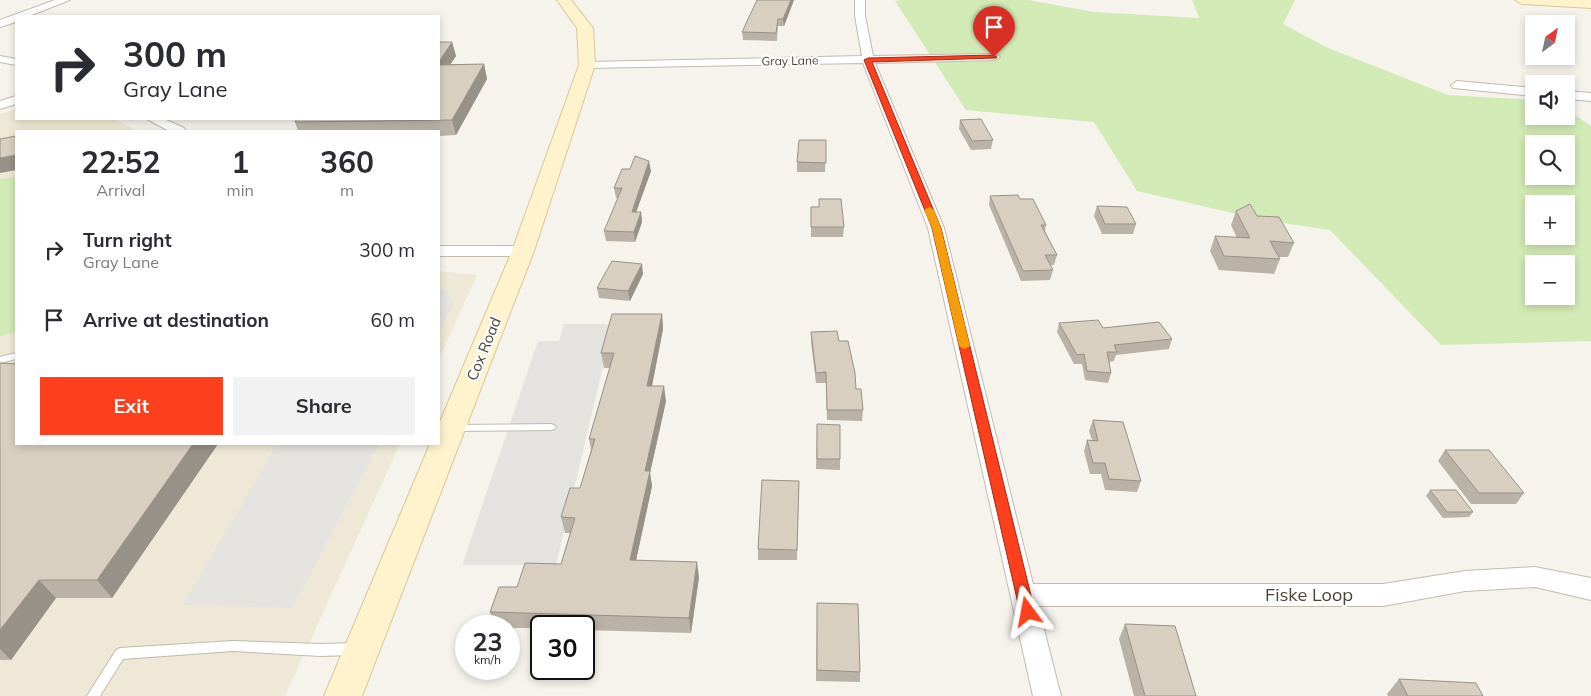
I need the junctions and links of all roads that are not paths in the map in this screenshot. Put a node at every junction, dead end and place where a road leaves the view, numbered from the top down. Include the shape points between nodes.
1 (65, 0) edge
2 (564, 0) edge
3 (860, 0) edge
4 (1522, 0) edge
5 (1591, 4) edge
6 (23, 15) edge
7 (15, 18) edge
8 (0, 24) edge
9 (994, 57) dead end
10 (0, 59) edge
11 (868, 60) junction
12 (15, 62) edge
13 (587, 65) junction
14 (1457, 85) dead end
15 (1525, 91) edge
16 (1575, 96) edge
17 (1591, 97) edge
18 (15, 100) edge
19 (0, 106) edge
20 (156, 120) edge
21 (177, 130) edge
22 (440, 251) edge
23 (523, 251) junction
24 (15, 356) edge
25 (0, 360) edge
26 (551, 427) dead end
27 (452, 428) junction
28 (1591, 589) edge
29 (1024, 596) junction
30 (362, 649) junction
31 (93, 696) edge
32 (343, 696) edge
33 (1048, 696) edge

1 - 6 street
2 - 13 street, Cox Road via 585,28
3 - 11 street
4 - 5 street
7 - 8 street
9 - 11 street, Gray Lane
10 - 12 street
11 - 13 street, Gray Lane
11 - 29 street via 936,228
13 - 23 street, Cox Road
14 - 15 street
16 - 17 street
18 - 19 street
20 - 21 street
22 - 23 street
23 - 27 street, Cox Road
24 - 25 lane
26 - 27 lane
27 - 30 street, Cox Road
28 - 29 street, Fiske Loop via 1535,577 1465,581 1383,595
29 - 33 street
30 - 31 lane via 232,646 120,654
30 - 32 street, Cox Road

